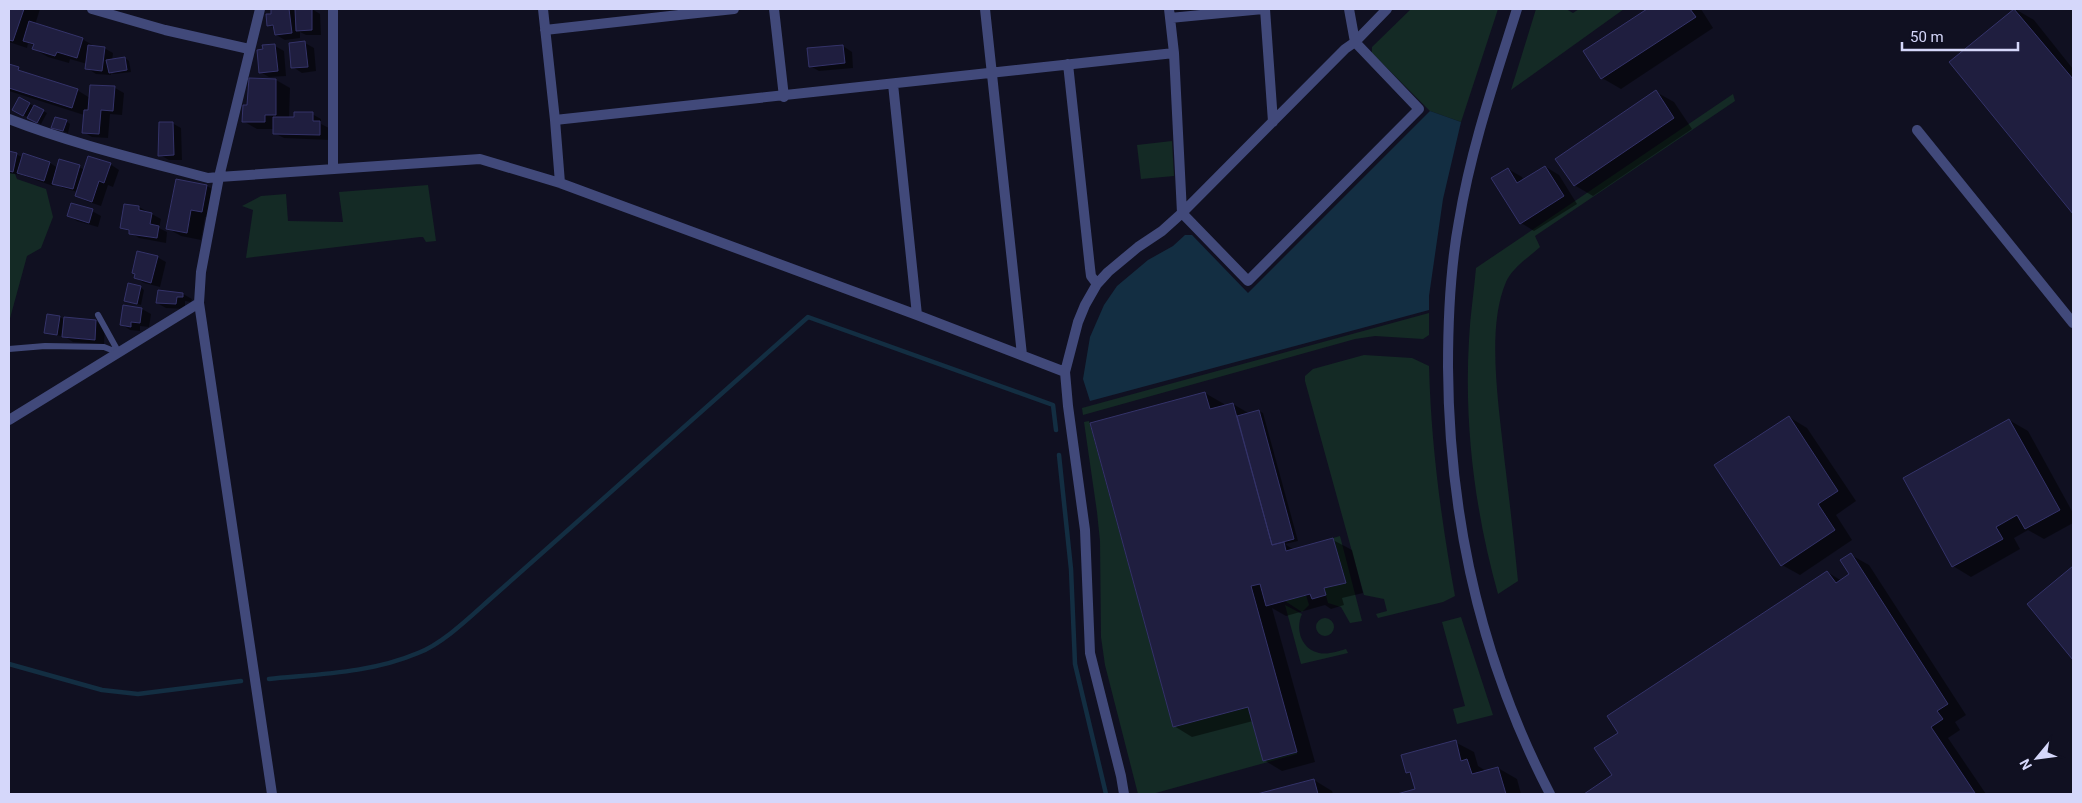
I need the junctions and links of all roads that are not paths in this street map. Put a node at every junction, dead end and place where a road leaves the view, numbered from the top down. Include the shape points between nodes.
1 (92, 9) edge
2 (260, 9) edge
3 (333, 9) edge
4 (543, 9) edge
5 (734, 9) edge
6 (774, 9) edge
7 (985, 9) edge
8 (1264, 9) edge
9 (1350, 9) edge
10 (1387, 9) edge
11 (1517, 9) edge
12 (687, 12) edge
13 (1170, 13) edge
14 (545, 30) junction
15 (1355, 42) junction
16 (250, 49) junction
17 (1174, 53) junction
18 (1068, 64) junction
19 (992, 71) junction
20 (893, 84) junction
21 (784, 97) junction
22 (9, 119) edge
23 (555, 120) junction
24 (1273, 122) junction
25 (1917, 130) dead end
26 (334, 169) junction
27 (220, 177) junction
28 (560, 183) junction
29 (1182, 213) junction
30 (1097, 284) junction
31 (199, 303) junction
32 (98, 315) dead end
33 (917, 315) junction
34 (2073, 323) edge
35 (9, 349) edge
36 (119, 353) junction
37 (1022, 355) junction
38 (1065, 372) junction
39 (9, 420) edge
40 (272, 794) edge
41 (1124, 794) edge
42 (1550, 794) edge

1 - 16 street via 164,30
2 - 16 street
3 - 26 street
4 - 14 street
5 - 12 street
6 - 21 street
7 - 19 street
8 - 13 street
8 - 24 street
9 - 15 street
10 - 15 street
11 - 42 street via 1480,126 1458,223 1450,299 1448,404 1451,458 1473,591 1508,703
12 - 14 street
13 - 17 street
14 - 23 street
15 - 24 street
15 - 29 street via 1419,109 1248,281
16 - 27 street
17 - 18 street
17 - 29 street
18 - 19 street
18 - 30 street via 1091,276
19 - 20 street
19 - 37 street
20 - 21 street
20 - 33 street
21 - 23 street
22 - 27 street via 109,152 208,178
23 - 28 street
24 - 29 street
25 - 34 street
26 - 27 street
26 - 28 street via 480,159
27 - 31 street via 201,272
28 - 33 street
29 - 30 street
30 - 38 street via 1078,322
31 - 36 street
31 - 40 street
32 - 36 lane
33 - 37 street
35 - 36 lane via 104,347
36 - 39 street
37 - 38 street
38 - 41 street via 1085,530 1090,653

